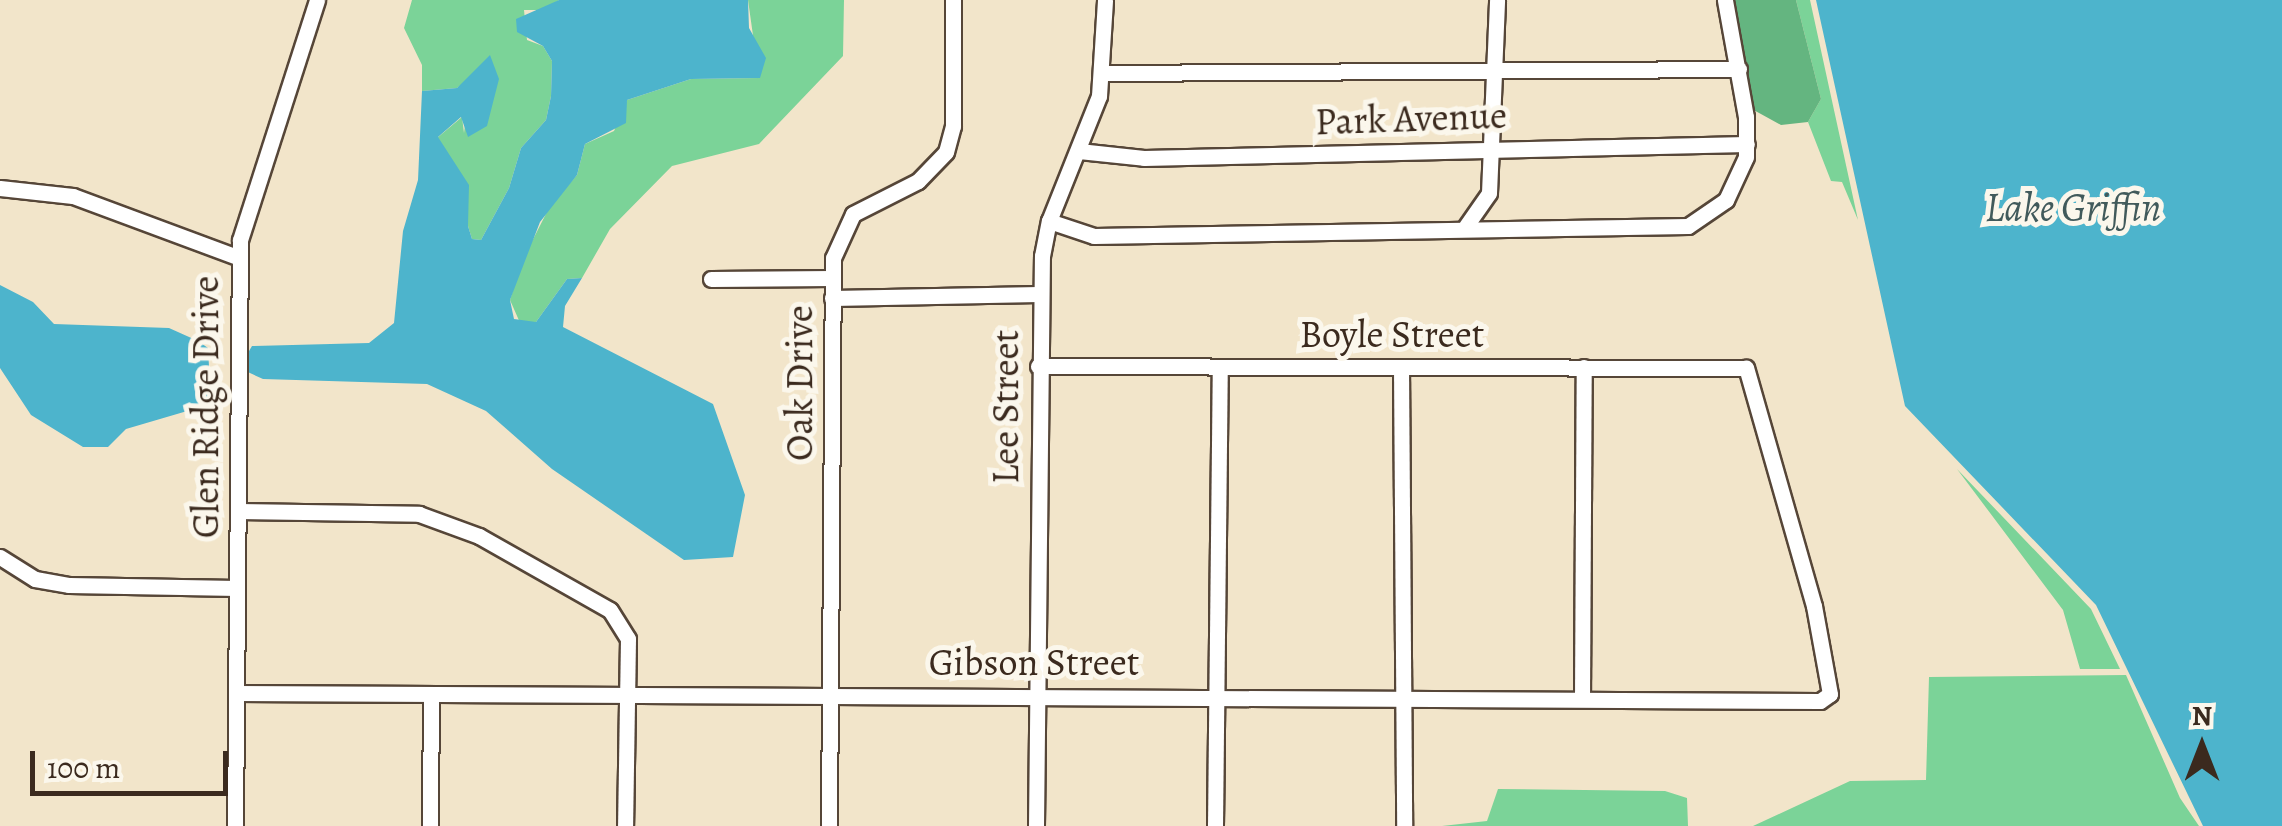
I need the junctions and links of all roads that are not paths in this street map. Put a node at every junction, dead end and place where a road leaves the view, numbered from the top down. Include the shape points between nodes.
1 (317, 0) edge
2 (954, 0) edge
3 (1105, 0) edge
4 (1498, 0) edge
5 (1725, 0) edge
6 (1495, 68) junction
7 (1739, 68) junction
8 (1102, 73) junction
9 (1747, 144) junction
10 (1079, 150) junction
11 (1493, 150) junction
12 (0, 188) edge
13 (1049, 221) junction
14 (1466, 226) junction
15 (240, 258) junction
16 (832, 278) junction
17 (711, 279) dead end
18 (1039, 294) junction
19 (832, 298) junction
20 (1038, 366) junction
21 (1401, 367) junction
22 (1584, 367) junction
23 (1220, 369) junction
24 (238, 511) junction
25 (0, 558) edge
26 (237, 588) junction
27 (236, 694) junction
28 (1830, 694) joint
29 (629, 695) junction
30 (430, 696) junction
31 (830, 696) junction
32 (1036, 696) junction
33 (1218, 696) junction
34 (1401, 698) junction
35 (1582, 699) junction
36 (235, 826) edge
37 (430, 826) edge
38 (625, 826) edge
39 (830, 826) edge
40 (1036, 826) edge
41 (1216, 826) edge
42 (1404, 826) edge

1 - 15 street, Glen Ridge Drive via 246,210
2 - 16 street, Oak Drive via 953,126 946,152 918,181 853,214 837,241
3 - 8 street, Lee Street
4 - 6 street
5 - 7 street
6 - 7 street
6 - 8 street
6 - 11 street
7 - 9 street
8 - 10 street, Lee Street
9 - 11 street, Park Avenue
9 - 14 street via 1735,187 1698,222
10 - 11 street, Park Avenue via 1144,158
10 - 13 street, Lee Street
11 - 14 street via 1489,192
12 - 15 street via 73,196
13 - 14 street via 1094,236 1371,234
13 - 18 street, Lee Street
15 - 24 street, Glen Ridge Drive
16 - 17 street
16 - 19 street, Oak Drive
18 - 19 street
18 - 20 street, Lee Street
19 - 31 street, Oak Drive
20 - 23 street, Boyle Street
20 - 32 street, Lee Street
21 - 22 street, Boyle Street
21 - 23 street, Boyle Street
21 - 34 street
22 - 28 street, Boyle Street via 1746,368 1822,634
22 - 35 street
23 - 33 street
24 - 26 street, Glen Ridge Drive
24 - 29 street via 399,511 479,536 610,610 628,639
25 - 26 street via 35,579 70,585
26 - 27 street, Glen Ridge Drive
27 - 30 street, Gibson Street
27 - 36 street, Glen Ridge Drive
28 - 35 street, Gibson Street via 1820,701
29 - 30 street, Gibson Street
29 - 31 street, Gibson Street
29 - 38 street
30 - 37 street
31 - 32 street, Gibson Street
31 - 39 street, Oak Drive
32 - 33 street, Gibson Street
32 - 40 street, Lee Street
33 - 34 street, Gibson Street
33 - 41 street
34 - 35 street, Gibson Street
34 - 42 street

